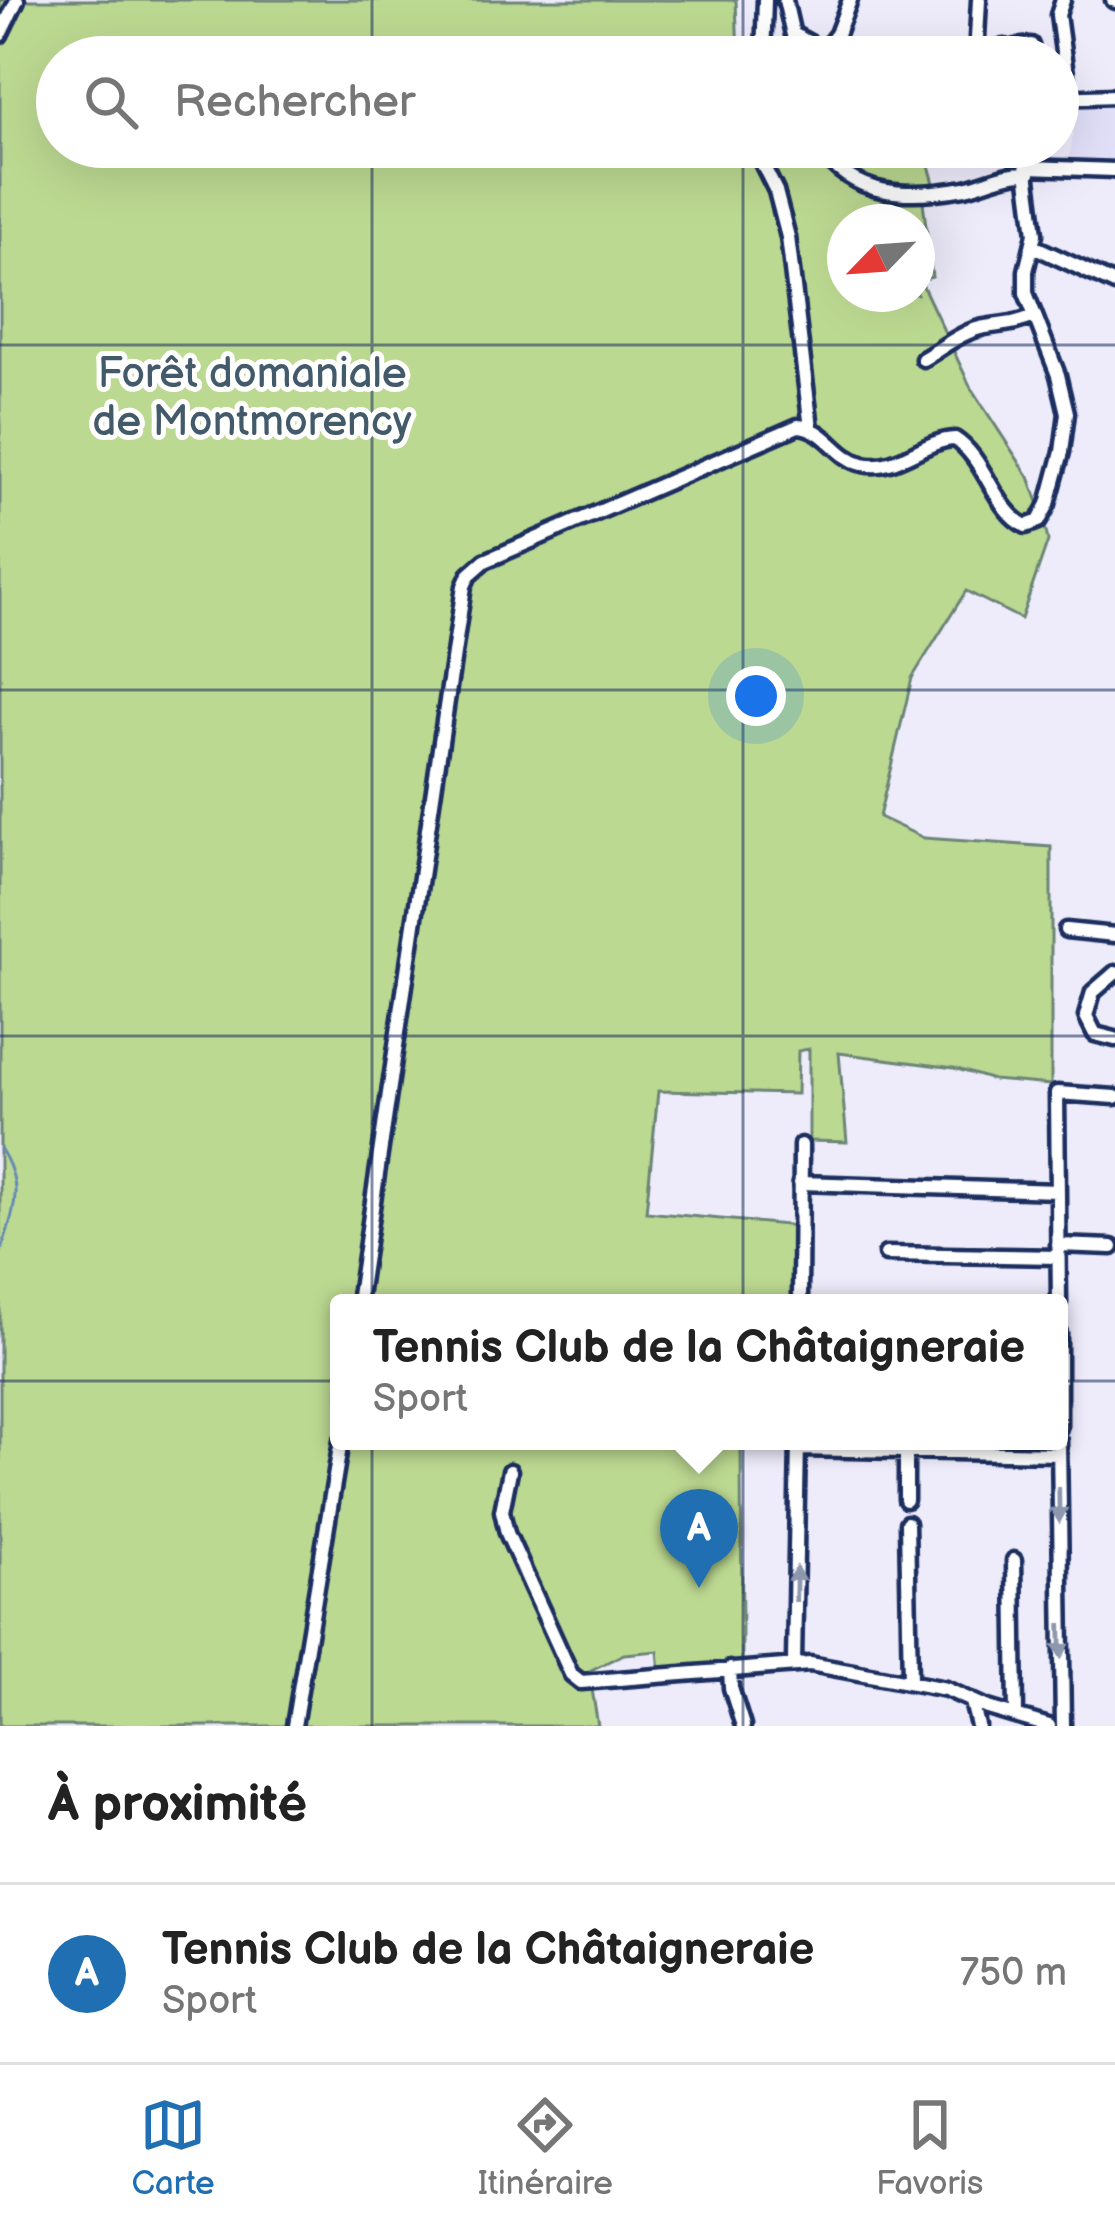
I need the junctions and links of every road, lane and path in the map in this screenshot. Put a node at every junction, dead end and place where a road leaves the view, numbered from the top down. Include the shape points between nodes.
1 (17, 0) edge
2 (765, 0) edge
3 (785, 0) edge
4 (850, 0) edge
5 (979, 0) edge
6 (1063, 0) edge
7 (0, 34) edge
8 (795, 34) joint
9 (764, 36) edge
10 (798, 36) edge
11 (835, 36) edge
12 (977, 36) edge
13 (1062, 36) edge
14 (1115, 96) edge
15 (1079, 97) edge
16 (764, 168) edge
17 (836, 168) edge
18 (1029, 170) junction
19 (1115, 170) edge
20 (1033, 247) junction
21 (1115, 284) edge
22 (1034, 316) junction
23 (922, 359) dead end
24 (811, 428) junction
25 (1066, 930) dead end
26 (1115, 935) edge
27 (1115, 973) edge
28 (1115, 1039) edge
29 (1115, 1097) edge
30 (801, 1145) dead end
31 (800, 1183) junction
32 (1058, 1191) junction
33 (1112, 1246) edge
34 (1058, 1251) junction
35 (886, 1254) dead end
36 (359, 1294) edge
37 (800, 1294) edge
38 (1059, 1294) edge
39 (340, 1450) edge
40 (798, 1450) edge
41 (906, 1450) edge
42 (1059, 1450) edge
43 (510, 1471) dead end
44 (906, 1500) dead end
45 (908, 1523) dead end
46 (1014, 1560) dead end
47 (794, 1662) junction
48 (730, 1669) junction
49 (910, 1681) junction
50 (972, 1702) junction
51 (1016, 1716) junction
52 (294, 1726) edge
53 (743, 1726) edge
54 (978, 1726) edge
55 (1048, 1726) edge
56 (1063, 1726) edge

1 - 7 street
2 - 9 street
3 - 8 street
4 - 11 street
5 - 12 street
6 - 13 street
8 - 10 street
14 - 15 street
16 - 24 street via 788,237
17 - 18 street via 889,192 968,187
18 - 19 street
18 - 20 street
20 - 21 street
20 - 22 street via 1025,284
22 - 23 street via 971,332
22 - 24 street via 1067,413 1039,521 1025,526 1013,519 982,466 955,439 883,465 860,464
24 - 36 street via 790,428 682,473 484,561 469,575
25 - 26 street
27 - 28 street via 1096,988 1086,1016 1095,1034
29 - 32 street via 1057,1093
30 - 31 street
31 - 32 street
31 - 37 street
32 - 34 street
33 - 34 street
34 - 35 street
34 - 38 street
39 - 52 street
47 -> 40 street
41 - 44 street
42 -> 56 street
43 - 48 street via 502,1511 507,1533 575,1678
45 - 49 street
46 - 51 street
47 - 48 street
47 - 49 street
48 - 53 street
49 - 50 street
50 - 51 street
50 - 54 street
51 - 55 street

